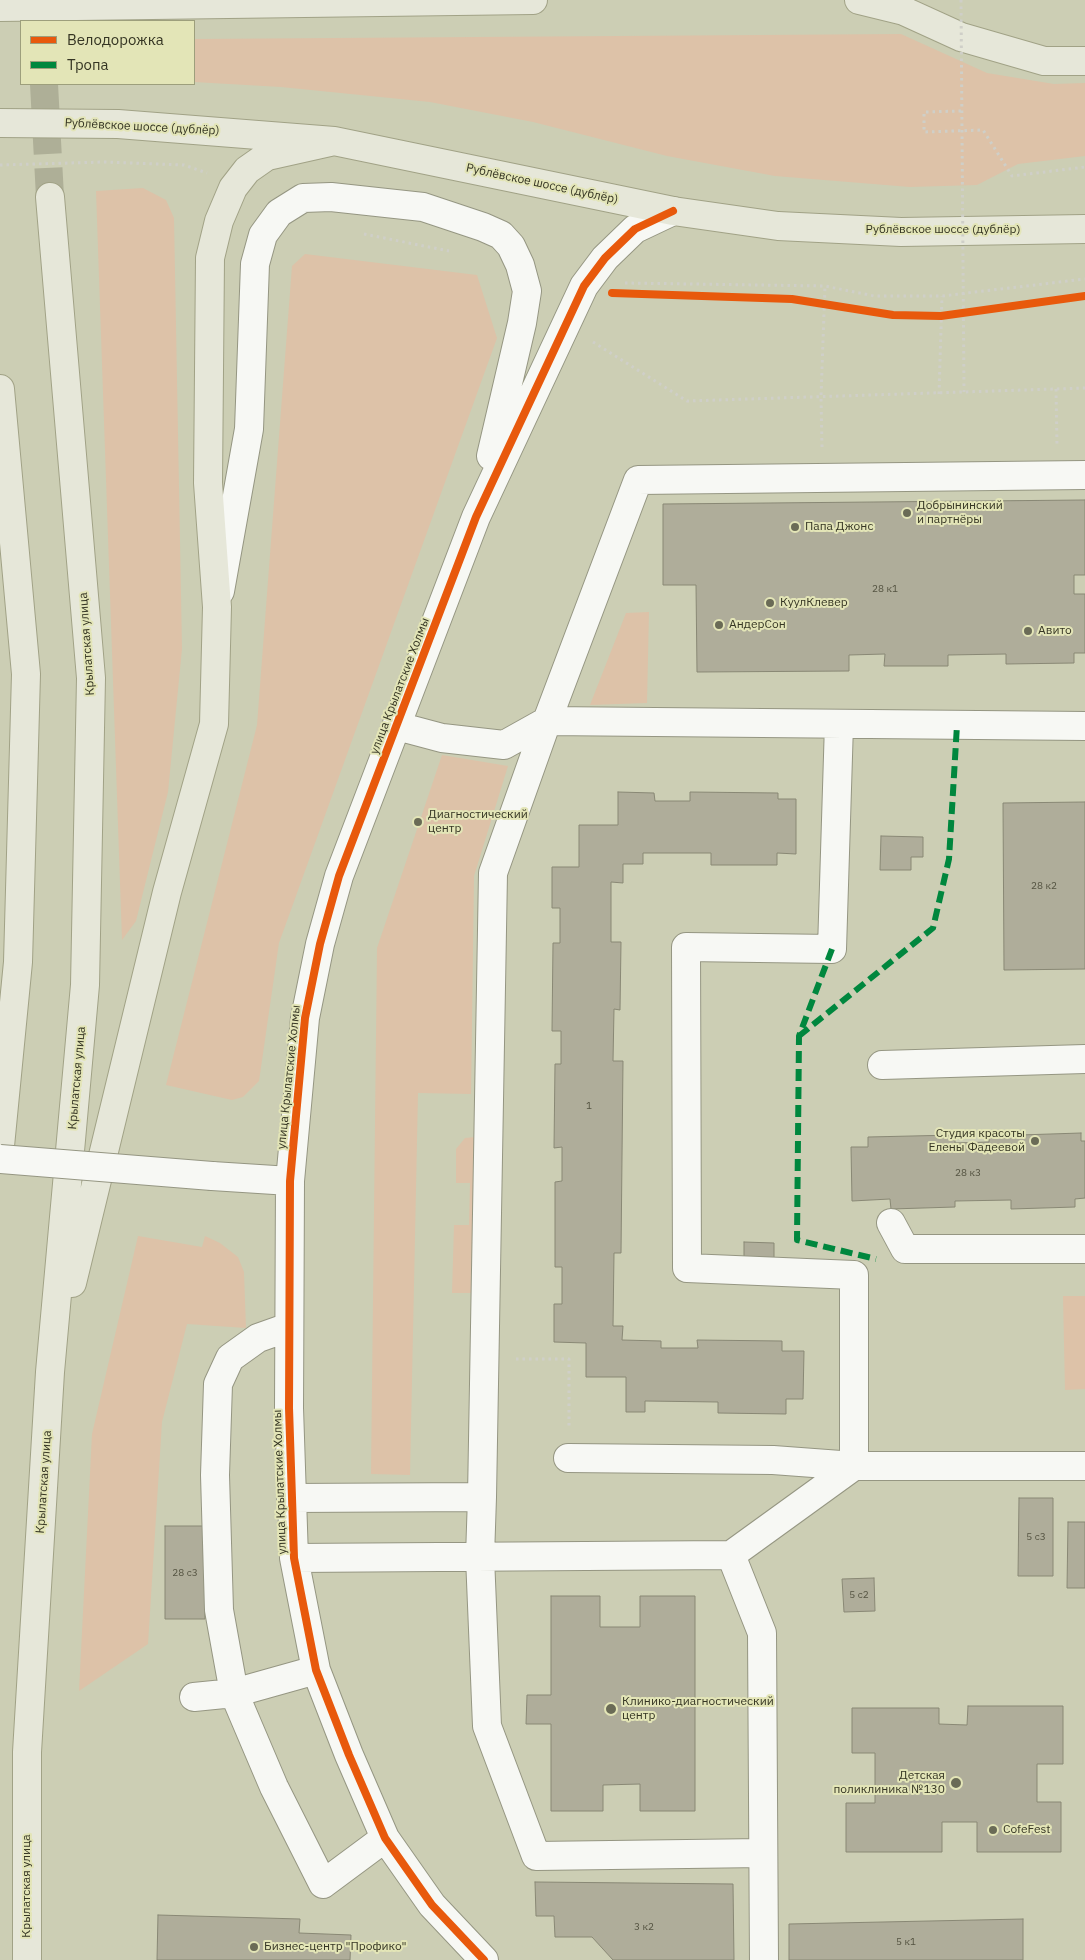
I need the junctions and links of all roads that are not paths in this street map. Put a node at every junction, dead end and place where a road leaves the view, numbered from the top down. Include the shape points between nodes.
1 (533, 0) edge
2 (858, 0) edge
3 (0, 8) edge
4 (1085, 61) edge
5 (0, 123) edge
6 (334, 141) junction
7 (50, 197) tunnel mouth
8 (673, 211) junction
9 (1085, 229) edge
10 (0, 389) edge
11 (1085, 475) edge
12 (476, 517) junction
13 (217, 607) junction
14 (547, 722) junction
15 (839, 724) junction
16 (397, 726) junction
17 (1085, 726) edge
18 (1085, 1058) edge
19 (882, 1065) dead end
20 (0, 1146) edge
21 (0, 1159) edge
22 (290, 1181) junction
23 (891, 1223) dead end
24 (1085, 1249) edge
25 (289, 1327) junction
26 (50, 1372) junction
27 (568, 1458) road end
28 (854, 1466) junction
29 (1085, 1466) edge
30 (482, 1497) junction
31 (291, 1498) junction
32 (731, 1555) junction
33 (480, 1557) junction
34 (294, 1558) junction
35 (316, 1670) junction
36 (234, 1693) junction
37 (194, 1697) dead end
38 (385, 1838) junction
39 (762, 1853) junction
40 (27, 1960) edge
41 (484, 1960) edge
42 (764, 1960) edge

1 - 3 main road
2 - 4 main road via 904,11 961,37 1044,61
5 - 6 main road, Рублёвское шоссе (дублёр) via 118,124
6 - 8 main road, Рублёвское шоссе (дублёр)
6 - 13 main road via 267,156 233,188 219,220 210,258 208,473
7 - 26 main road, Крылатская улица via 91,678 85,985
8 - 9 main road, Рублёвское шоссе (дублёр) via 778,226 901,232
8 - 12 street, улица Крылатские Холмы via 635,229 605,258 584,286
10 - 20 main road via 26,674 18,962
11 - 14 street via 638,480
12 - 13 street via 527,291 511,246 501,235 423,206 331,197 303,198 279,213 263,235 256,264 250,429
12 - 16 street, улица Крылатские Холмы
13 - 26 main road via 214,724 168,892
14 - 15 street
14 - 16 street via 504,745 442,738
14 - 30 street via 493,873
15 - 17 street
15 - 28 street via 832,949 686,947 687,1268 854,1275
16 - 22 street, улица Крылатские Холмы via 339,876 320,944 305,1018
18 - 19 street
21 - 22 street, bridge
22 - 25 street, улица Крылатские Холмы
23 - 24 street via 905,1249
25 - 31 street, улица Крылатские Холмы
25 - 36 street via 258,1338 230,1358 218,1384 215,1475 219,1610
26 - 40 main road, Крылатская улица via 27,1752
27 - 28 street via 773,1460
28 - 29 street
28 - 32 street
30 - 31 street
30 - 33 street
31 - 34 street, улица Крылатские Холмы
32 - 33 street
32 - 39 street via 762,1632
33 - 34 street
33 - 39 street via 487,1726 536,1856
34 - 35 street, улица Крылатские Холмы
35 - 36 street
35 - 38 street, улица Крылатские Холмы
36 - 37 street
36 - 38 street via 274,1787 323,1884
38 - 41 street, улица Крылатские Холмы via 432,1904
39 - 42 street

